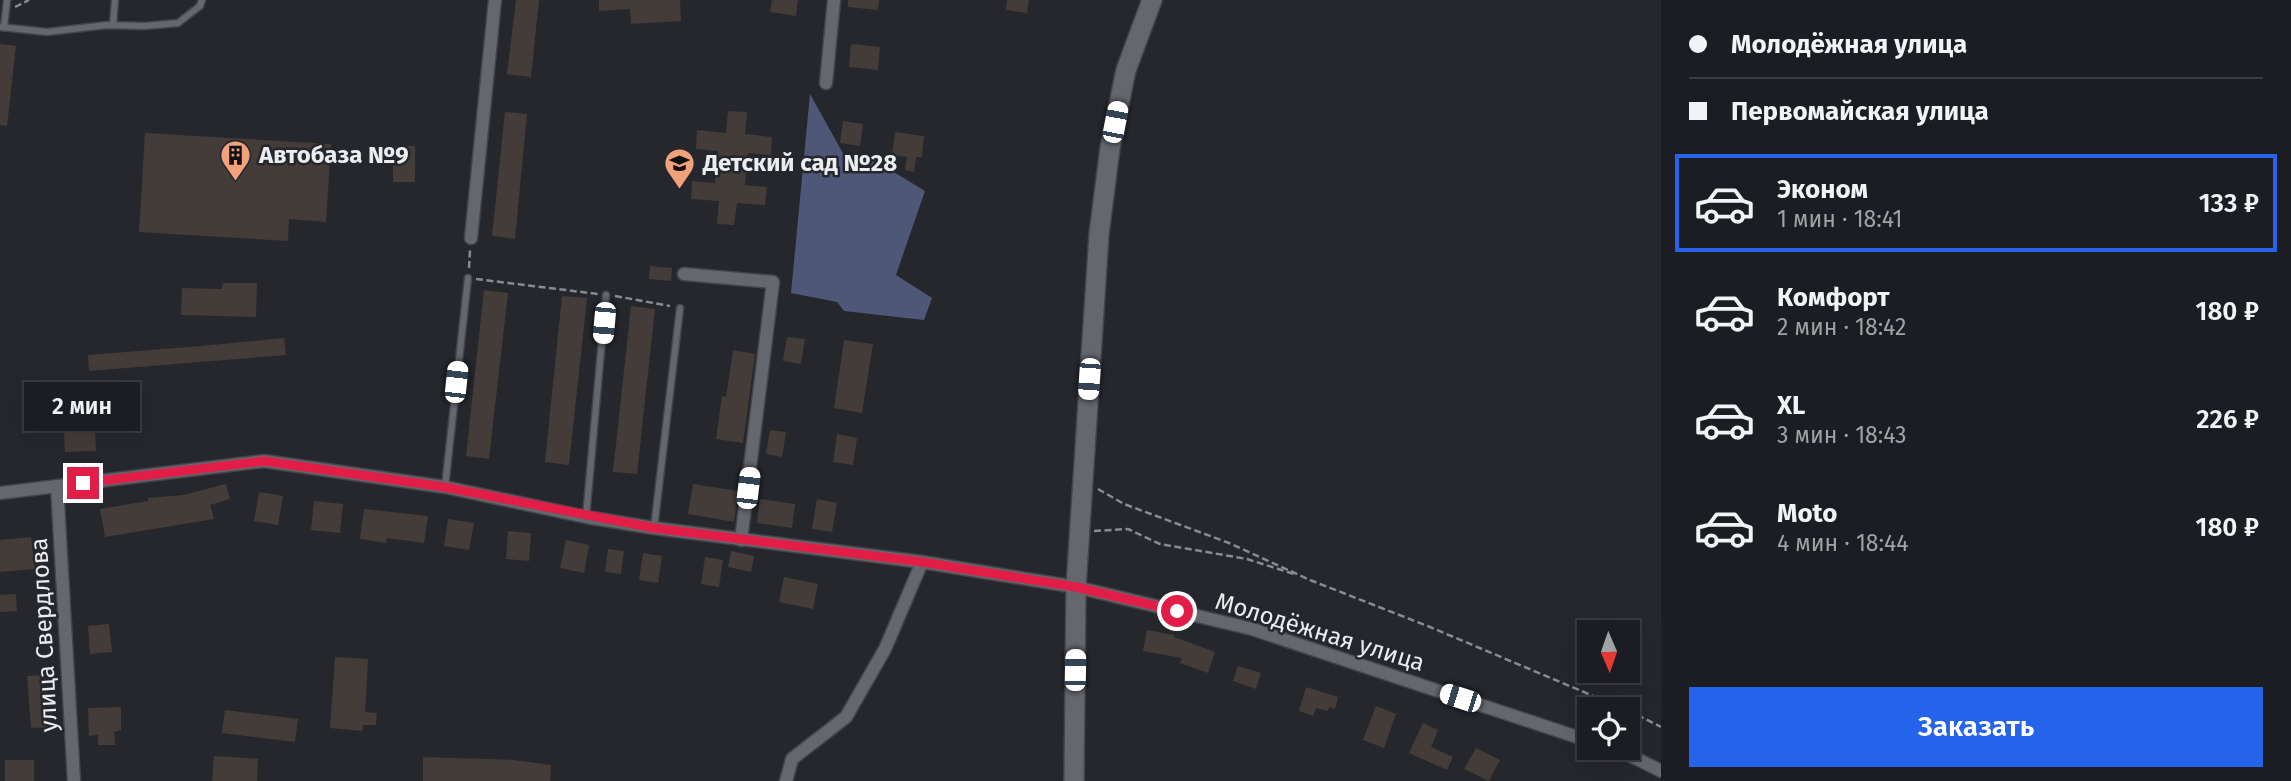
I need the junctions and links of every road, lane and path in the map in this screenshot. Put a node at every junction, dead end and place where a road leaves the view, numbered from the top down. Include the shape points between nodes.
1 (7, 0) edge
2 (29, 0) edge
3 (115, 0) edge
4 (202, 0) edge
5 (495, 0) edge
6 (834, 0) edge
7 (1152, 0) edge
8 (6, 12) junction
9 (113, 25) junction
10 (2, 27) edge
11 (826, 83) dead end
12 (471, 238) joint
13 (684, 274) dead end
14 (468, 278) junction
15 (606, 295) junction
16 (680, 308) joint
17 (1083, 481) junction
18 (57, 486) junction
19 (444, 487) junction
20 (0, 493) edge
21 (586, 517) junction
22 (654, 528) junction
23 (1080, 532) junction
24 (741, 540) junction
25 (922, 562) junction
26 (1310, 580) junction
27 (1076, 587) junction
28 (1596, 697) edge
29 (1640, 717) edge
30 (1661, 727) edge
31 (1577, 737) edge
32 (1639, 760) edge
33 (1661, 771) edge
34 (74, 781) edge
35 (786, 781) edge
36 (1073, 781) edge

1 - 8 lane
2 - 8 path
3 - 9 lane
4 - 9 lane via 178,23
5 - 12 street
6 - 11 street
7 - 17 main road via 1126,70 1110,148 1099,234
8 - 10 lane
9 - 10 lane via 47,32
12 - 14 path
13 - 24 street via 773,282
14 - 15 path
14 - 19 lane
15 - 16 path
15 - 21 lane
16 - 22 lane
17 - 23 main road
17 - 26 path via 1124,504 1230,543
18 - 19 street, Молодёжная улица via 264,461
18 - 20 street, Молодёжная улица
18 - 34 street, улица Свердлова
19 - 21 street, Молодёжная улица
21 - 22 street, Молодёжная улица
22 - 24 street, Молодёжная улица
23 - 26 path via 1128,529 1160,544 1247,559
23 - 27 main road
24 - 25 street, Молодёжная улица
25 - 27 street, Молодёжная улица
25 - 35 street via 885,649 846,717 792,759
26 - 28 path
27 - 31 street, Молодёжная улица via 1252,629
27 - 36 main road
29 - 30 path
32 - 33 street

